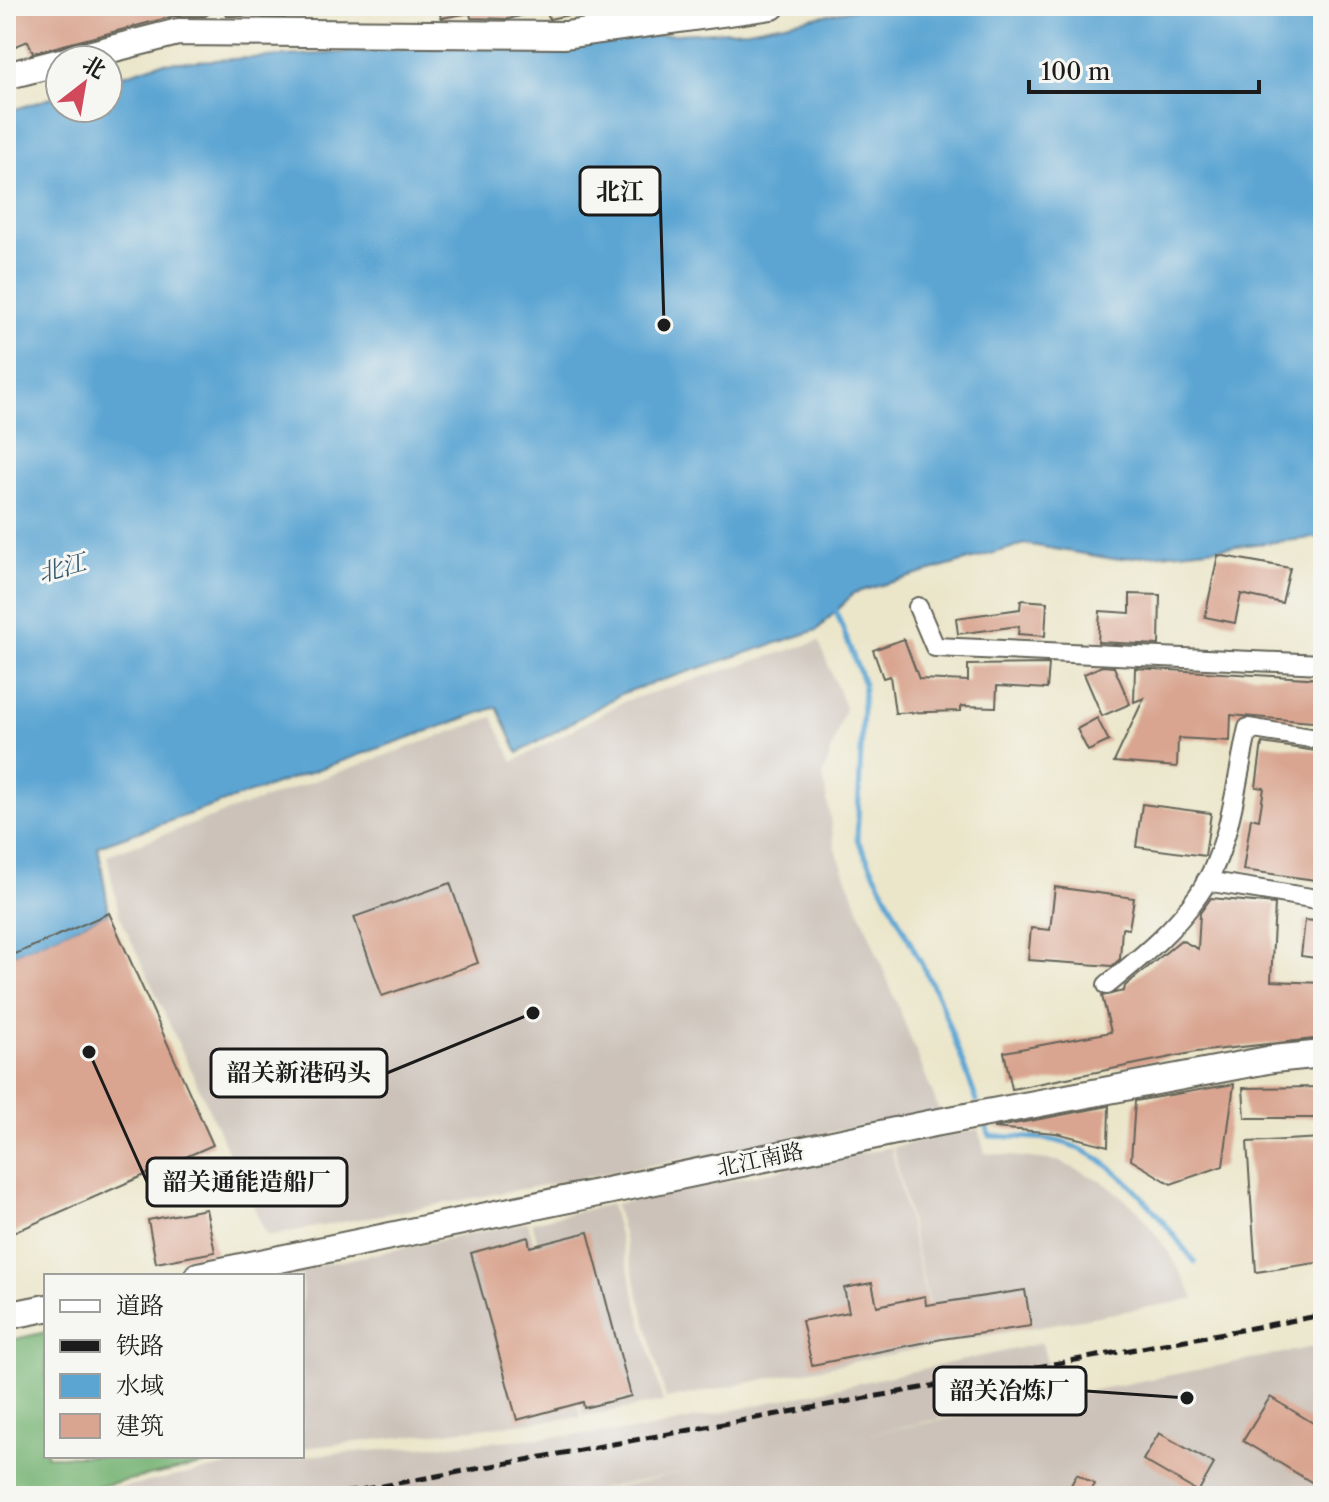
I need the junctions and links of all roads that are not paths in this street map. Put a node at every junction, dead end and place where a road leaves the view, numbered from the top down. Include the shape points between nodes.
1 (772, 6) edge
2 (124, 46) edge
3 (44, 66) edge
4 (6, 76) edge
5 (918, 607) dead end
6 (1323, 664) edge
7 (1323, 740) edge
8 (1206, 881) junction
9 (1323, 900) edge
10 (1107, 985) dead end
11 (1323, 1054) edge
12 (208, 1274) edge
13 (44, 1308) edge
14 (6, 1316) edge

1 - 2 street via 565,35 178,32
3 - 4 street
5 - 6 street via 935,647
7 - 8 street via 1248,728 1221,846
8 - 9 street
8 - 10 street via 1155,945
11 - 12 street, 北江南路 via 929,1124
13 - 14 street

